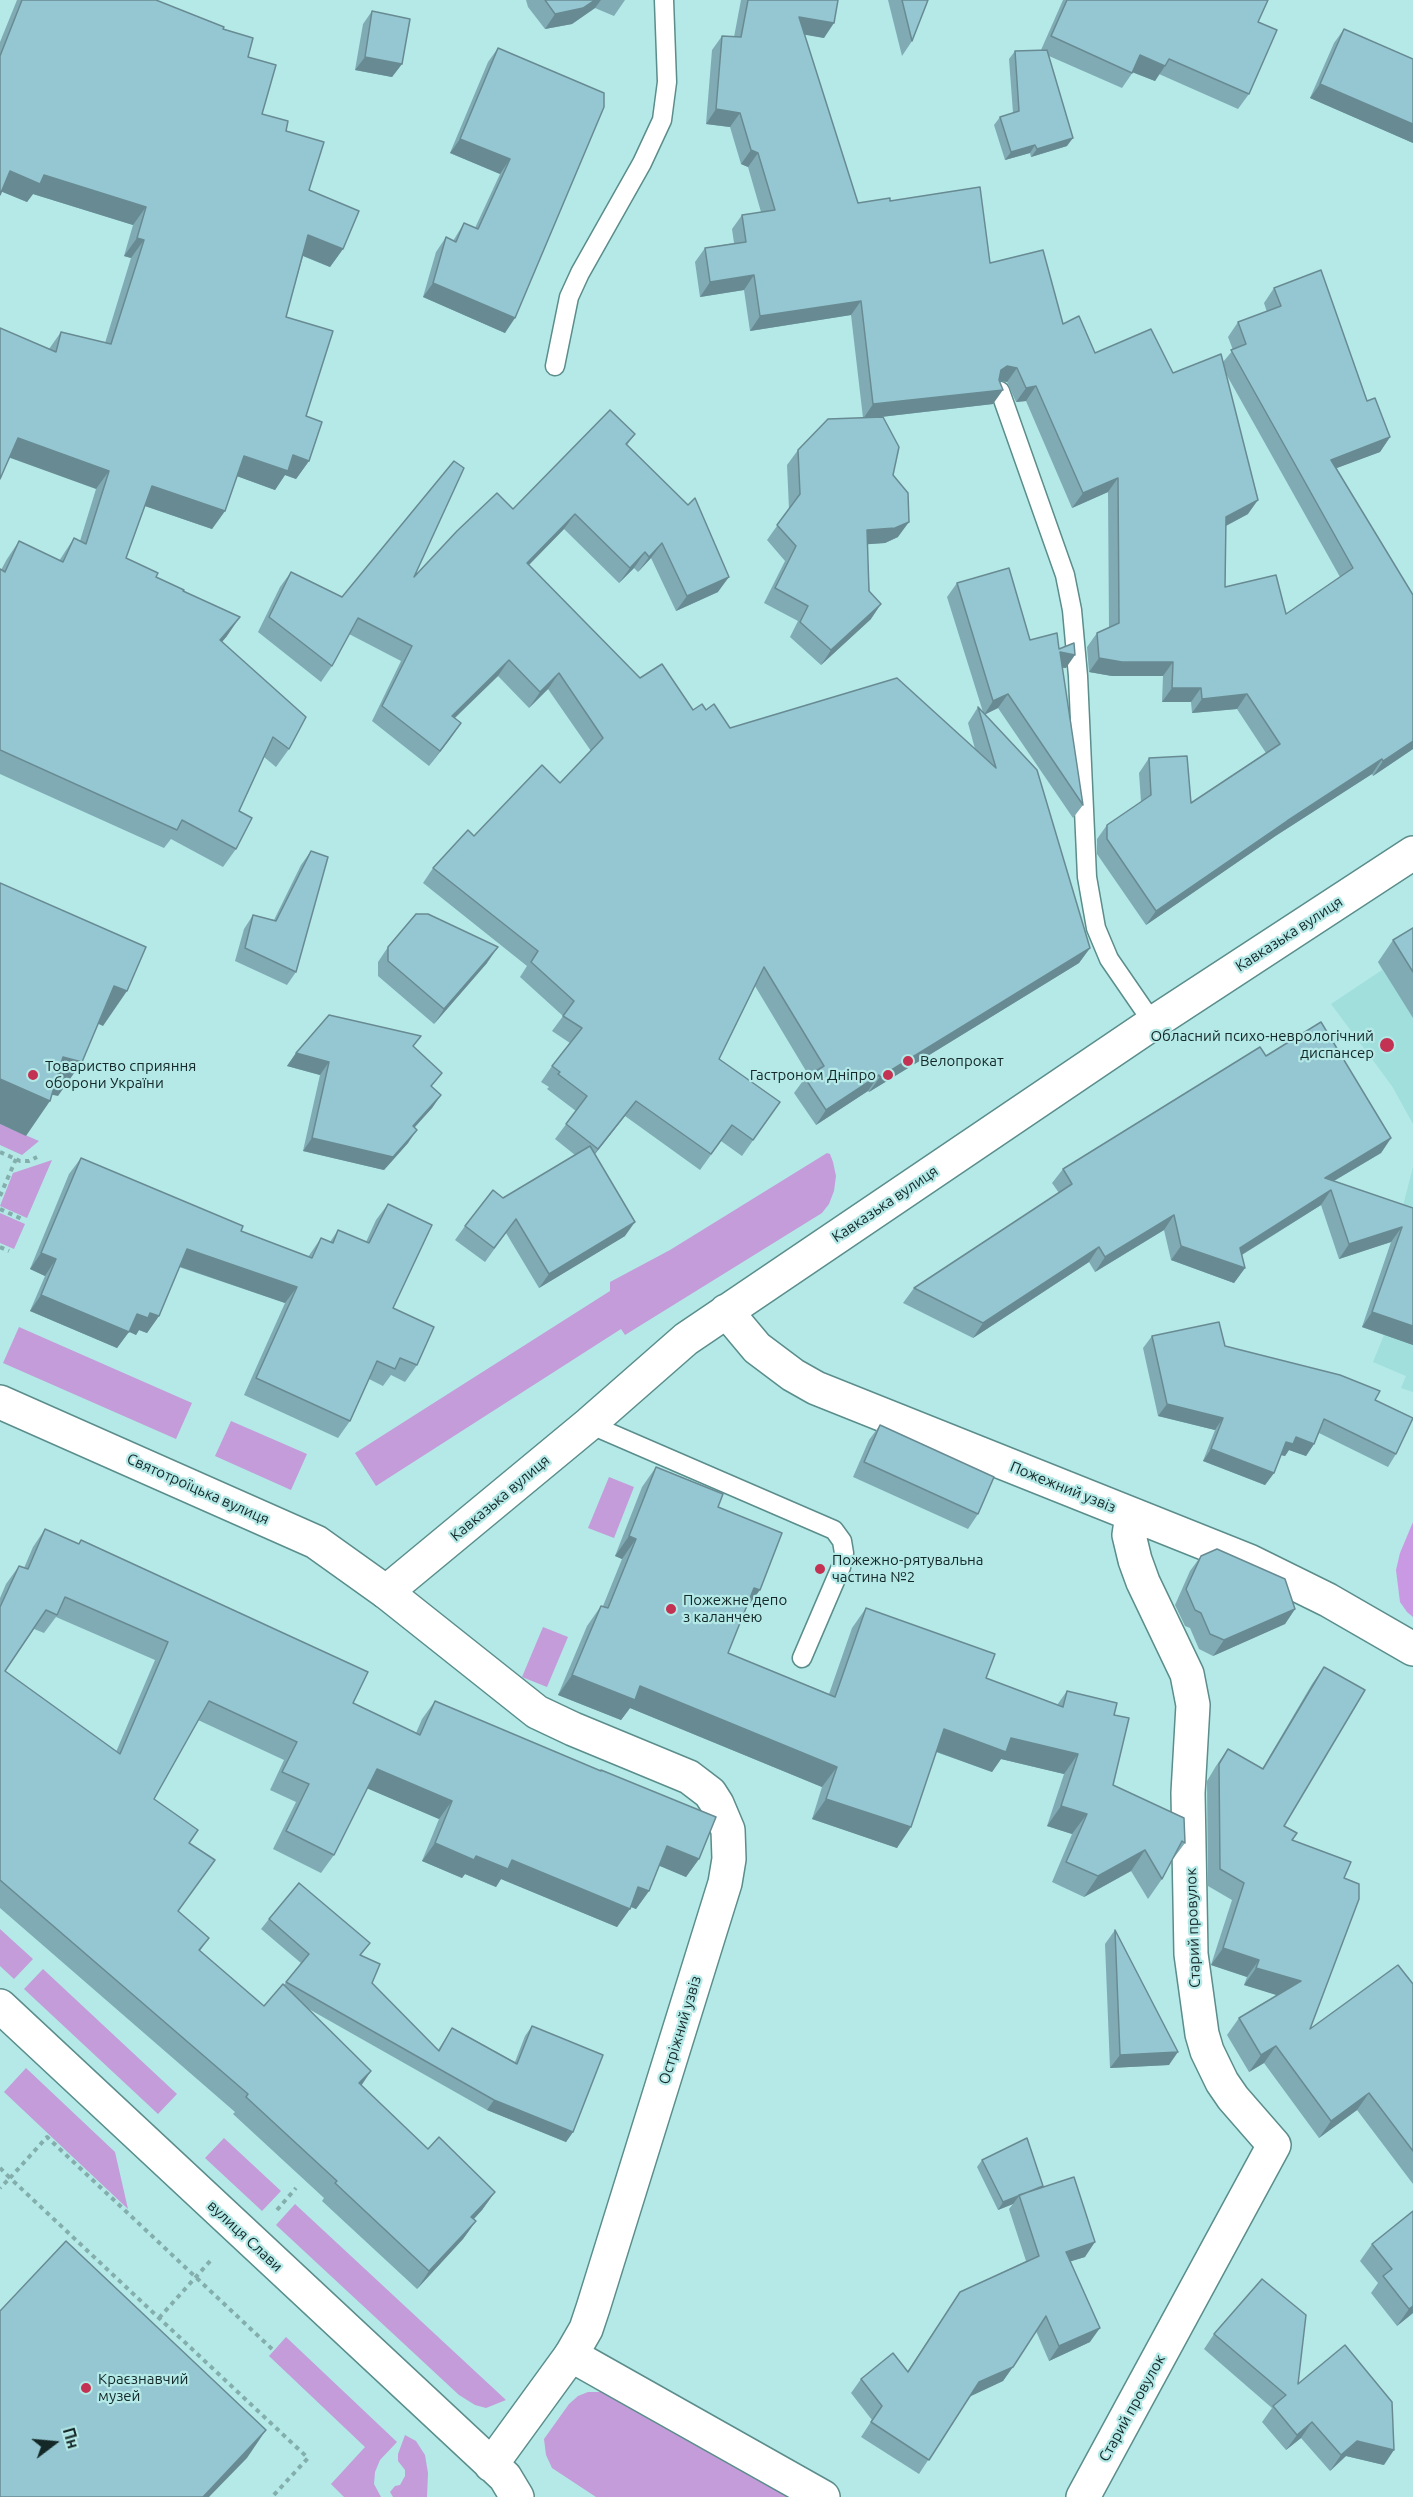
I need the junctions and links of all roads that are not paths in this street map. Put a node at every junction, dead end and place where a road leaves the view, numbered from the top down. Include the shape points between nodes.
1 (664, 0) edge
2 (555, 366) dead end
3 (1000, 391) edge
4 (1413, 853) edge
5 (1153, 1023) junction
6 (726, 1311) junction
7 (0, 1402) edge
8 (589, 1424) junction
9 (1132, 1515) junction
10 (386, 1592) junction
11 (1413, 1649) edge
12 (802, 1658) dead end
13 (0, 2006) edge
14 (571, 2355) junction
15 (491, 2465) junction
16 (517, 2497) edge
17 (823, 2497) edge
18 (1083, 2497) edge

1 - 2 lane via 667,82 662,120 569,297
3 - 5 lane via 1065,575 1072,610 1087,877 1096,928 1109,959
4 - 5 street, Кавказька вулиця
5 - 6 street, Кавказька вулиця
6 - 8 street, Кавказька вулиця via 657,1363
6 - 9 street, Пожежний узвіз via 747,1339 816,1388
7 - 10 street, Святотроїцька вулиця via 316,1542
8 - 10 street, Кавказька вулиця
8 - 12 lane via 834,1530 842,1541 841,1567
9 - 11 street, Пожежний узвіз via 1285,1578
9 - 18 street, Старий провулок via 1130,1535 1135,1560 1187,1674 1193,1706 1188,1793 1191,1954 1202,2034 1222,2082 1275,2145
10 - 14 street, Остріжний узвіз via 537,1712 689,1776 717,1804 728,1830 729,1859 716,1913 593,2308
13 - 15 street, вулиця Слави
14 - 15 street, Остріжний узвіз
14 - 17 street
15 - 16 street, вулиця Слави via 505,2477

